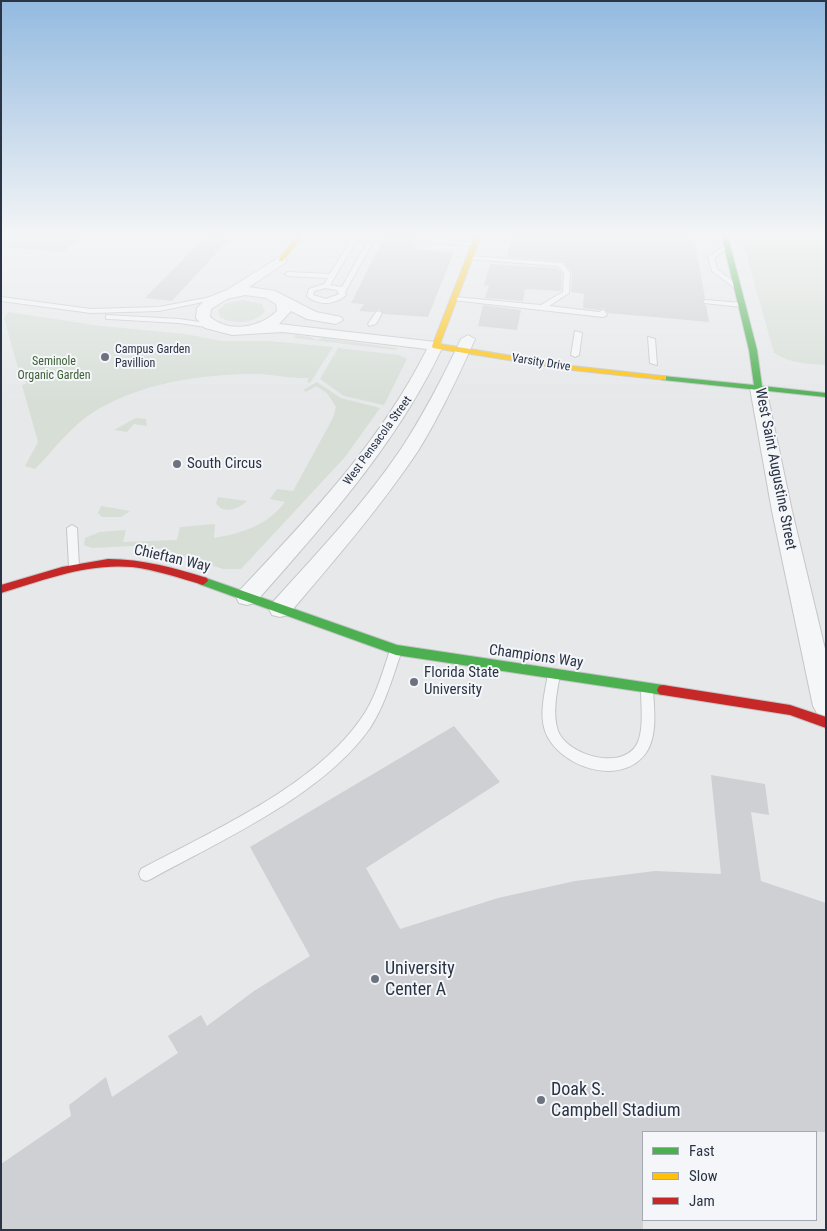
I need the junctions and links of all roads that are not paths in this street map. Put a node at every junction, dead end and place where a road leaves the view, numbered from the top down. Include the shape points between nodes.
1 (232, 290) edge
2 (277, 290) edge
3 (312, 290) edge
4 (458, 290) edge
5 (566, 290) edge
6 (738, 290) edge
7 (343, 291) edge
8 (219, 297) junction
9 (1, 299) edge
10 (455, 299) junction
11 (281, 300) junction
12 (321, 301) junction
13 (706, 302) dead end
14 (742, 305) junction
15 (542, 307) junction
16 (91, 311) junction
17 (603, 312) dead end
18 (308, 315) junction
19 (379, 321) dead end
20 (213, 326) junction
21 (256, 328) junction
22 (422, 330) dead end
23 (578, 333) dead end
24 (651, 339) dead end
25 (439, 340) junction
26 (466, 345) junction
27 (536, 350) dead end
28 (575, 355) dead end
29 (654, 362) dead end
30 (757, 377) junction
31 (826, 395) edge
32 (72, 528) dead end
33 (74, 567) junction
34 (1, 589) edge
35 (247, 597) junction
36 (280, 610) junction
37 (396, 650) junction
38 (554, 674) junction
39 (648, 689) junction
40 (826, 706) edge
41 (826, 723) edge
42 (146, 874) dead end

1 - 8 street
2 - 11 street
3 - 12 lane via 309,293 312,298
4 - 10 main road, West Pensacola Street
5 - 15 lane
6 - 14 main road, West Saint Augustine Street
7 - 12 lane via 337,299
8 - 11 street via 252,291
8 - 16 lane via 159,309
8 - 20 street via 207,304 202,312 205,321
9 - 16 lane
10 - 15 lane
10 - 25 main road, West Pensacola Street
11 - 18 street
11 - 21 street via 285,308 282,314
12 - 18 lane
13 - 14 lane
14 - 30 main road, West Saint Augustine Street
15 - 17 lane via 575,313 603,315
16 - 20 lane via 99,316
18 - 19 street
20 - 21 street, Varsity Drive via 230,330
21 - 25 street, Varsity Drive
22 - 25 street, Varsity Drive
23 - 28 lane
24 - 29 lane
25 - 26 main road, Varsity Drive
25 - 35 street, West Pensacola Street via 412,394 378,445
26 - 27 main road, Varsity Drive
26 - 30 main road, Varsity Drive via 572,368
26 - 36 street, West Pensacola Street via 428,418 398,465
30 - 31 main road, Varsity Drive
30 - 40 street, West Saint Augustine Street via 782,511
32 - 33 lane
33 - 34 main road, Chieftan Way
33 - 35 main road, Chieftan Way via 117,563 154,567
35 - 36 main road, Champions Way
36 - 37 main road, Champions Way
37 - 38 main road, Champions Way
37 - 42 lane via 365,724 334,761 263,809
38 - 39 main road, Champions Way
38 - 39 lane via 548,714 552,733 575,757 595,764 613,764 631,758 642,749
39 - 41 main road, Champions Way via 790,710

